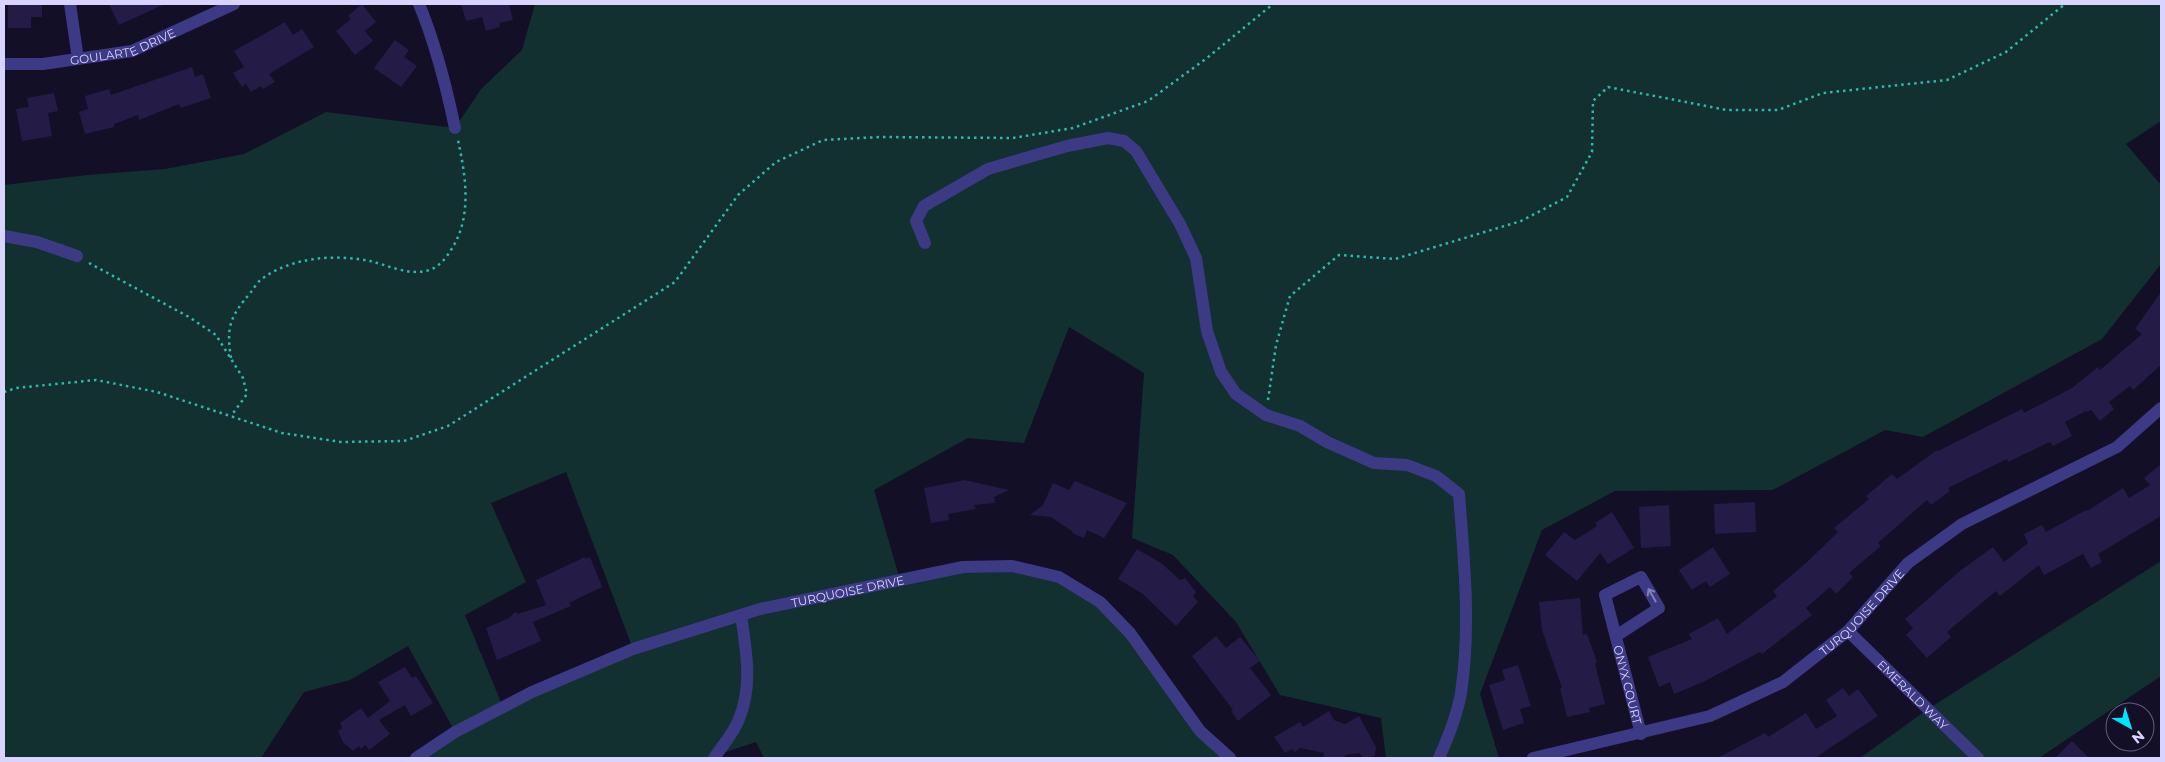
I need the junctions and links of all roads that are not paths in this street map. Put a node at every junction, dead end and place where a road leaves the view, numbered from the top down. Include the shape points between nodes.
1 (70, 4) edge
2 (234, 4) edge
3 (419, 4) edge
4 (78, 59) junction
5 (4, 64) edge
6 (455, 128) road end
7 (4, 236) edge
8 (925, 243) dead end
9 (77, 256) road end
10 (2161, 408) edge
11 (741, 615) junction
12 (1848, 631) junction
13 (1616, 636) junction
14 (1640, 734) junction
15 (416, 758) edge
16 (714, 758) edge
17 (1230, 758) edge
18 (1439, 758) edge
19 (1533, 758) edge
20 (1978, 758) edge

1 - 4 street
2 - 4 street, GOULARTE DRIVE via 132,51
3 - 6 street via 444,75
4 - 5 street, GOULARTE DRIVE via 43,64
7 - 9 street via 37,242
8 - 18 street via 916,221 924,206 988,169 1108,138 1124,140 1136,151 1180,224 1196,258 1208,331 1220,372 1236,394 1266,414 1300,426 1374,463 1407,466 1436,476 1459,494 1467,605 1460,694
10 - 12 street, TURQUOISE DRIVE via 2117,447 1962,524 1908,563
11 - 15 street, TURQUOISE DRIVE via 633,649 532,692 455,732
11 - 16 street via 748,661 747,693 739,720
11 - 17 street, TURQUOISE DRIVE via 963,568 1012,566 1059,577 1100,602 1130,634 1200,731
12 - 14 street, TURQUOISE DRIVE via 1782,682 1710,716
12 - 20 street, EMERALD WAY
13 -> 13 street, ONYX COURT via 1659,608 1641,577 1605,595
13 - 14 street, ONYX COURT
14 - 19 street, TURQUOISE DRIVE

